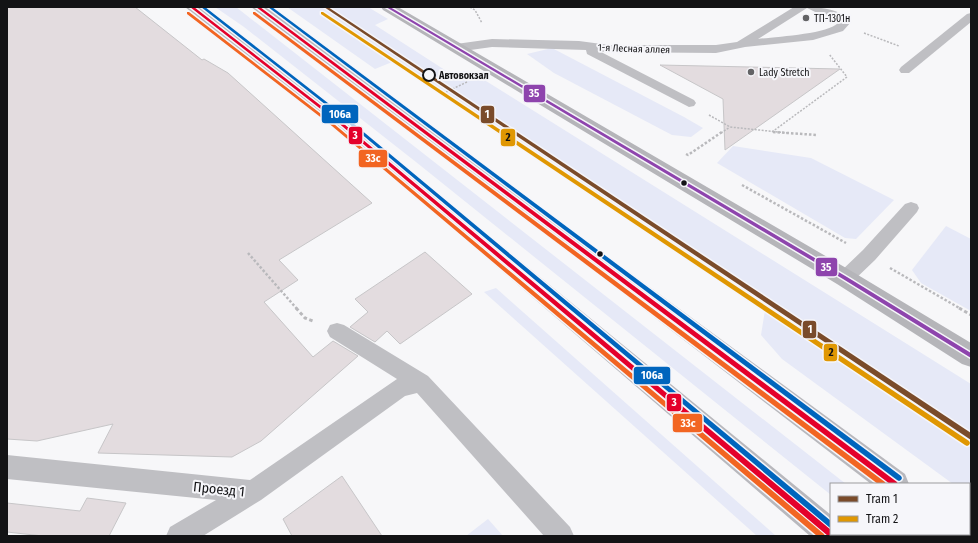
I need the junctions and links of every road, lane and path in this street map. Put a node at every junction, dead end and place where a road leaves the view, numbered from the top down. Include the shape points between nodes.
1 (192, 7) edge
2 (258, 7) edge
3 (388, 7) edge
4 (802, 7) edge
5 (812, 7) edge
6 (971, 16) edge
7 (858, 36) dead end
8 (579, 45) junction
9 (740, 45) junction
10 (902, 47) dead end
11 (456, 48) junction
12 (829, 53) dead end
13 (905, 70) dead end
14 (690, 103) dead end
15 (471, 114) dead end
16 (772, 132) junction
17 (817, 135) dead end
18 (682, 152) dead end
19 (688, 155) junction
20 (695, 158) dead end
21 (736, 181) dead end
22 (588, 192) dead end
23 (911, 208) dead end
24 (248, 253) dead end
25 (869, 255) junction
26 (845, 278) junction
27 (971, 315) edge
28 (304, 318) dead end
29 (337, 330) dead end
30 (971, 356) edge
31 (422, 383) junction
32 (7, 467) edge
33 (894, 483) edge
34 (253, 492) junction
35 (830, 533) edge
36 (179, 536) edge
37 (561, 536) edge

1 - 35 main road via 337,120
2 - 33 main road
3 - 11 street
4 - 9 lane, 1-я Лесная аллея
5 - 9 lane via 845,22 839,29 813,36
6 - 13 lane
7 - 10 path via 864,33
8 - 9 lane, 1-я Лесная аллея via 609,48 716,49
8 - 11 lane, 1-я Лесная аллея via 492,43
8 - 14 lane
11 - 26 street
12 - 16 path via 847,77
15 - 22 path
16 - 17 path
16 - 19 path via 730,127
18 - 19 path
19 - 20 path
21 - 25 path
23 - 25 lane
24 - 28 path
25 - 26 lane
25 - 27 path
26 - 30 street
29 - 31 lane
31 - 34 lane, Проезд 1 via 400,388
31 - 37 lane
32 - 34 lane, Проезд 1
34 - 36 lane

